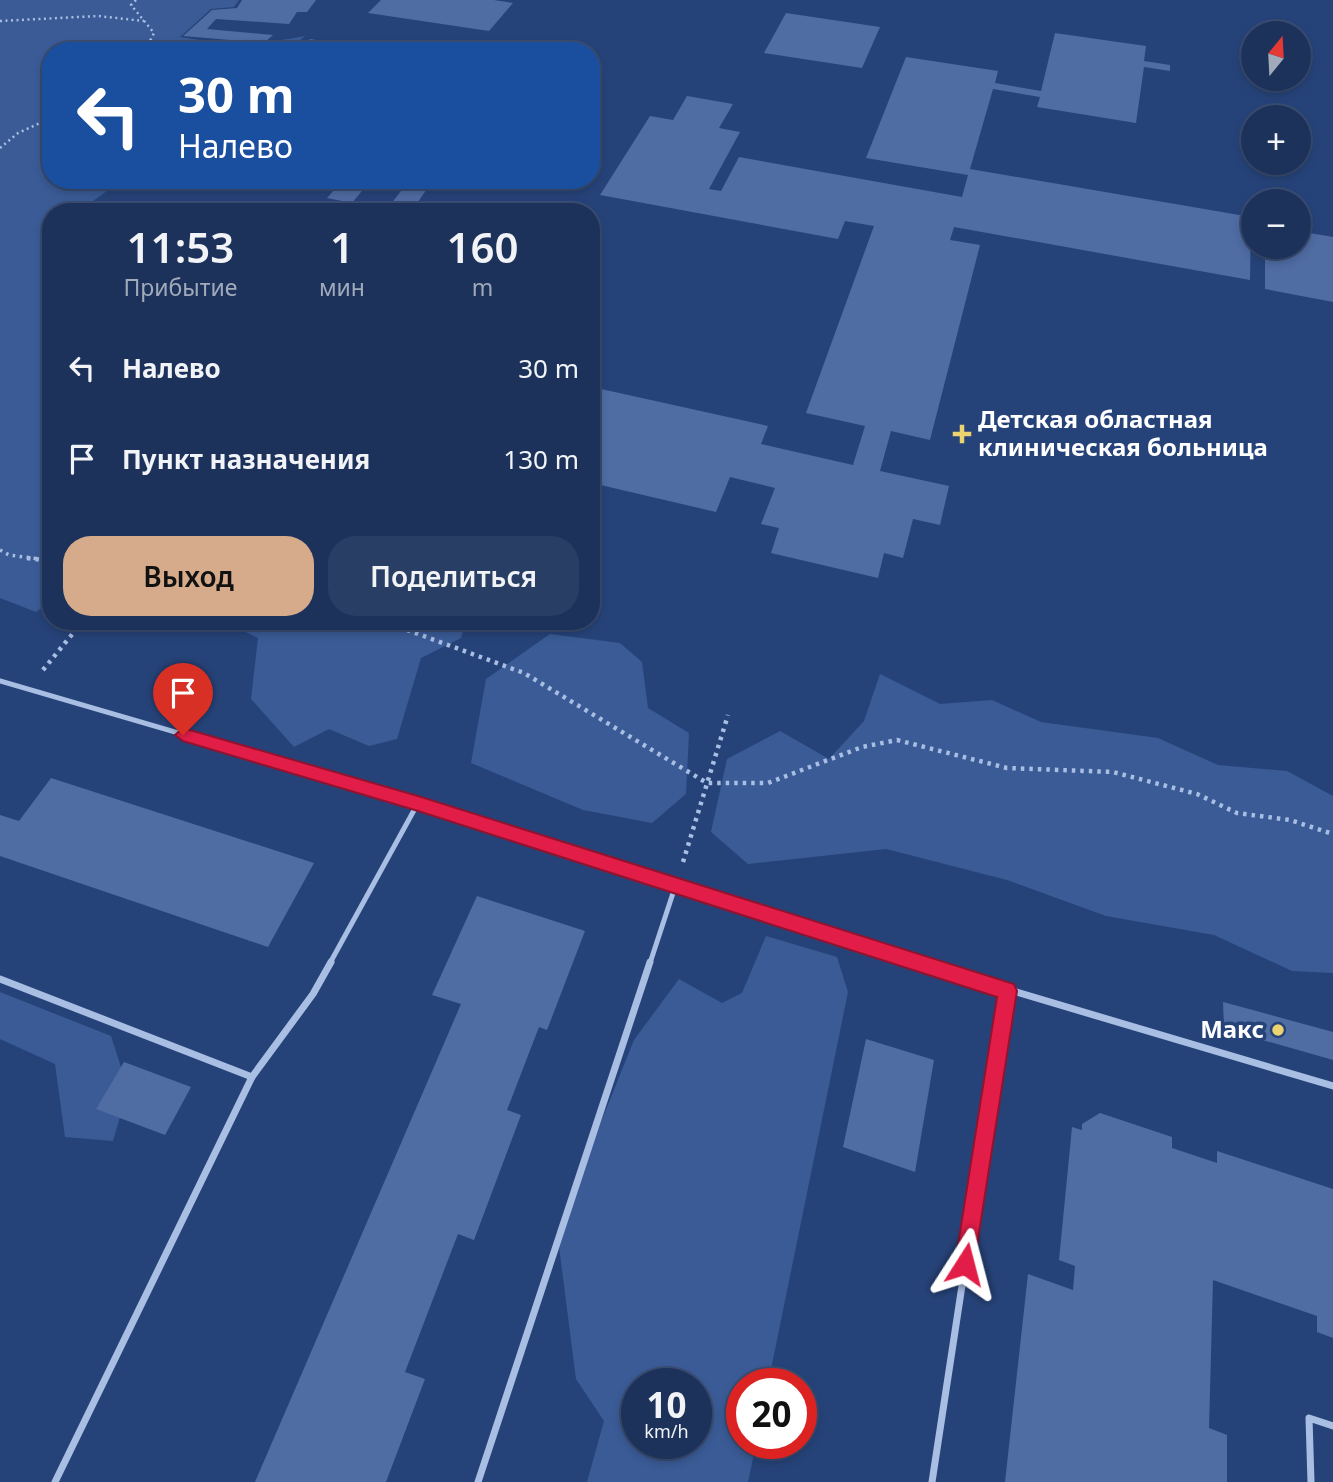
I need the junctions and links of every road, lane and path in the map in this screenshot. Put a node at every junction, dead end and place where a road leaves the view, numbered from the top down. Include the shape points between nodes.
1 (136, 0) edge
2 (144, 20) junction
3 (0, 22) edge
4 (150, 42) edge
5 (42, 122) edge
6 (0, 148) edge
7 (0, 550) edge
8 (42, 560) edge
9 (76, 630) edge
10 (407, 630) edge
11 (0, 681) edge
12 (27, 689) junction
13 (728, 715) dead end
14 (707, 783) junction
15 (418, 803) junction
16 (1333, 834) edge
17 (675, 887) junction
18 (0, 979) edge
19 (1007, 991) junction
20 (252, 1077) junction
21 (1333, 1086) edge
22 (1333, 1426) edge
23 (55, 1482) edge
24 (478, 1482) edge
25 (932, 1482) edge
26 (1311, 1482) edge

1 - 2 path via 131,5
2 - 3 path via 98,16
2 - 4 path via 154,33
5 - 6 path
7 - 8 path
9 - 12 path
10 - 14 path via 524,673
11 - 12 lane
12 - 15 lane
13 - 14 path
14 - 16 path via 768,783 862,747 897,740 1007,768 1113,772 1197,794 1237,813 1290,820
14 - 17 path
15 - 17 lane
15 - 20 lane via 313,994
17 - 19 lane
17 - 24 lane
18 - 20 lane
19 - 21 lane
19 - 25 lane
20 - 23 lane
22 - 26 lane via 1309,1418

